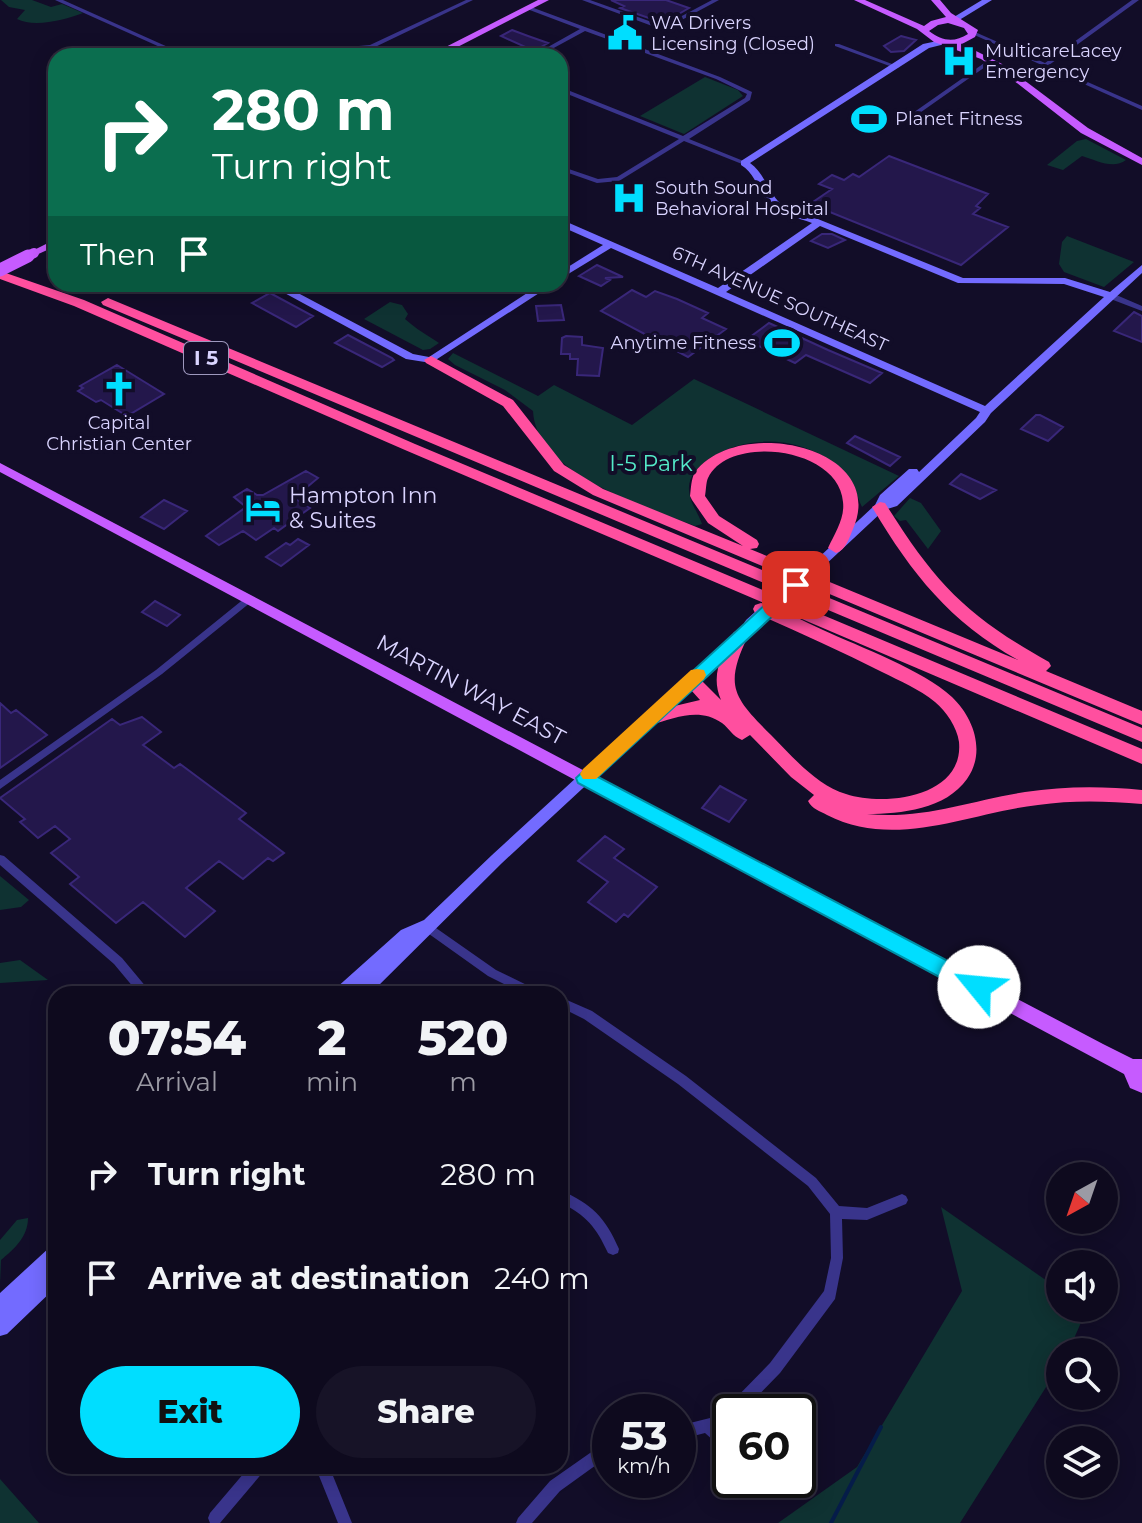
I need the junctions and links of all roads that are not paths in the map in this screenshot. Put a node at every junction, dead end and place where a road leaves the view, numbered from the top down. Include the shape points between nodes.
1 (58, 0) edge
2 (470, 0) edge
3 (545, 0) edge
4 (585, 0) edge
5 (716, 0) edge
6 (858, 0) edge
7 (935, 0) edge
8 (988, 0) edge
9 (1136, 0) edge
10 (529, 8) junction
11 (942, 8) junction
12 (970, 11) junction
13 (584, 29) junction
14 (964, 29) junction
15 (925, 34) junction
16 (469, 37) junction
17 (945, 42) junction
18 (837, 45) dead end
19 (454, 47) edge
20 (167, 48) edge
21 (360, 48) edge
22 (448, 48) edge
23 (550, 48) edge
24 (923, 49) junction
25 (988, 58) junction
26 (1045, 65) junction
27 (897, 67) junction
28 (568, 92) edge
29 (1142, 108) edge
30 (912, 116) dead end
31 (685, 139) junction
32 (1142, 162) edge
33 (744, 163) junction
34 (568, 171) edge
35 (818, 223) junction
36 (568, 225) edge
37 (611, 244) junction
38 (48, 246) edge
39 (0, 262) edge
40 (1142, 268) edge
41 (568, 271) edge
42 (0, 272) edge
43 (48, 279) edge
44 (48, 291) edge
45 (51, 292) edge
46 (80, 292) edge
47 (288, 292) edge
48 (536, 292) edge
49 (719, 292) junction
50 (1111, 296) junction
51 (1142, 309) edge
52 (431, 360) junction
53 (986, 411) junction
54 (410, 447) junction
55 (0, 467) edge
56 (880, 507) junction
57 (836, 548) junction
58 (248, 600) junction
59 (893, 615) junction
60 (745, 631) junction
61 (691, 680) junction
62 (1142, 717) edge
63 (651, 718) junction
64 (728, 719) junction
65 (1142, 735) edge
66 (1142, 757) edge
67 (585, 778) junction
68 (0, 785) edge
69 (1142, 797) edge
70 (0, 859) edge
71 (426, 926) junction
72 (139, 986) edge
73 (350, 986) edge
74 (367, 986) edge
75 (519, 986) edge
76 (568, 1006) edge
77 (1138, 1073) edge
78 (568, 1200) edge
79 (902, 1200) dead end
80 (836, 1212) junction
81 (613, 1249) dead end
82 (48, 1261) edge
83 (48, 1282) edge
84 (0, 1306) edge
85 (0, 1327) edge
86 (750, 1394) edge
87 (712, 1424) edge
88 (708, 1426) junction
89 (696, 1429) edge
90 (712, 1430) edge
91 (592, 1459) edge
92 (252, 1474) edge
93 (325, 1474) edge
94 (215, 1518) dead end
95 (345, 1523) edge
96 (523, 1523) edge

1 - 20 street
2 - 21 street
3 - 10 main road
4 - 5 street via 663,28
6 - 15 main road
7 - 11 main road
8 - 12 street
9 - 26 street
10 - 13 street
10 - 16 main road
11 - 12 street
11 - 14 main road
12 - 14 street
13 - 23 street
13 - 31 street via 750,93
14 - 15 main road via 933,23
14 - 17 main road
14 - 25 main road
14 - 26 street
15 - 17 main road
15 - 24 street
16 - 19 main road
16 - 22 main road
17 - 24 street
17 - 25 main road
18 - 27 street
24 - 27 street
25 - 30 street
25 - 32 main road via 1082,128
26 - 29 street
27 - 33 street
28 - 31 street
31 - 33 street
31 - 34 street via 614,180 597,181
33 - 35 street via 759,171 769,200
35 - 49 street
35 - 50 street via 962,281 1065,281
36 - 37 street, 6TH AVENUE SOUTHEAST
37 - 41 street
37 - 49 street, 6TH AVENUE SOUTHEAST
38 - 42 main road, bridge
39 - 43 highway, I 5
40 - 50 street
42 - 44 highway, I 5
45 - 54 highway, I 5
46 - 65 highway, I 5
47 - 52 street via 410,357
48 - 52 street
49 - 53 street, 6TH AVENUE SOUTHEAST
50 - 51 street
50 - 53 street
52 - 59 highway via 508,403 545,454 577,481
53 - 56 street via 974,416
53 - 56 street via 893,503
54 - 60 highway via 916,682 956,714 967,742 965,768 936,796 901,807 856,805 827,793 738,713 725,691 724,669
54 - 66 highway, I 5
55 - 58 main road, MARTIN WAY EAST
56 - 57 street
56 - 62 highway via 925,579 969,622 1017,653
57 - 59 highway via 850,517 849,494 841,477 817,456 786,446 750,448 722,458 699,479 698,501 717,526
57 - 60 street, bridge
58 - 67 main road, MARTIN WAY EAST
58 - 68 street via 159,672
59 - 62 highway
60 - 61 street
61 - 63 street
61 - 64 highway
63 - 64 highway via 698,706
63 - 67 street
64 - 69 highway via 809,796 870,823 908,824 1058,795
67 - 71 street
67 - 77 main road, MARTIN WAY EAST
70 - 72 street via 118,961
71 - 73 street via 406,935
71 - 74 street
71 - 75 street
76 - 80 street via 682,1080 812,1182
78 - 81 street via 599,1220
79 - 80 street via 867,1214
80 - 86 street via 837,1258 830,1294
82 - 84 street
83 - 85 street
87 - 88 street
88 - 89 street
88 - 90 street
91 - 96 street via 555,1486
92 - 94 street
93 - 95 street

